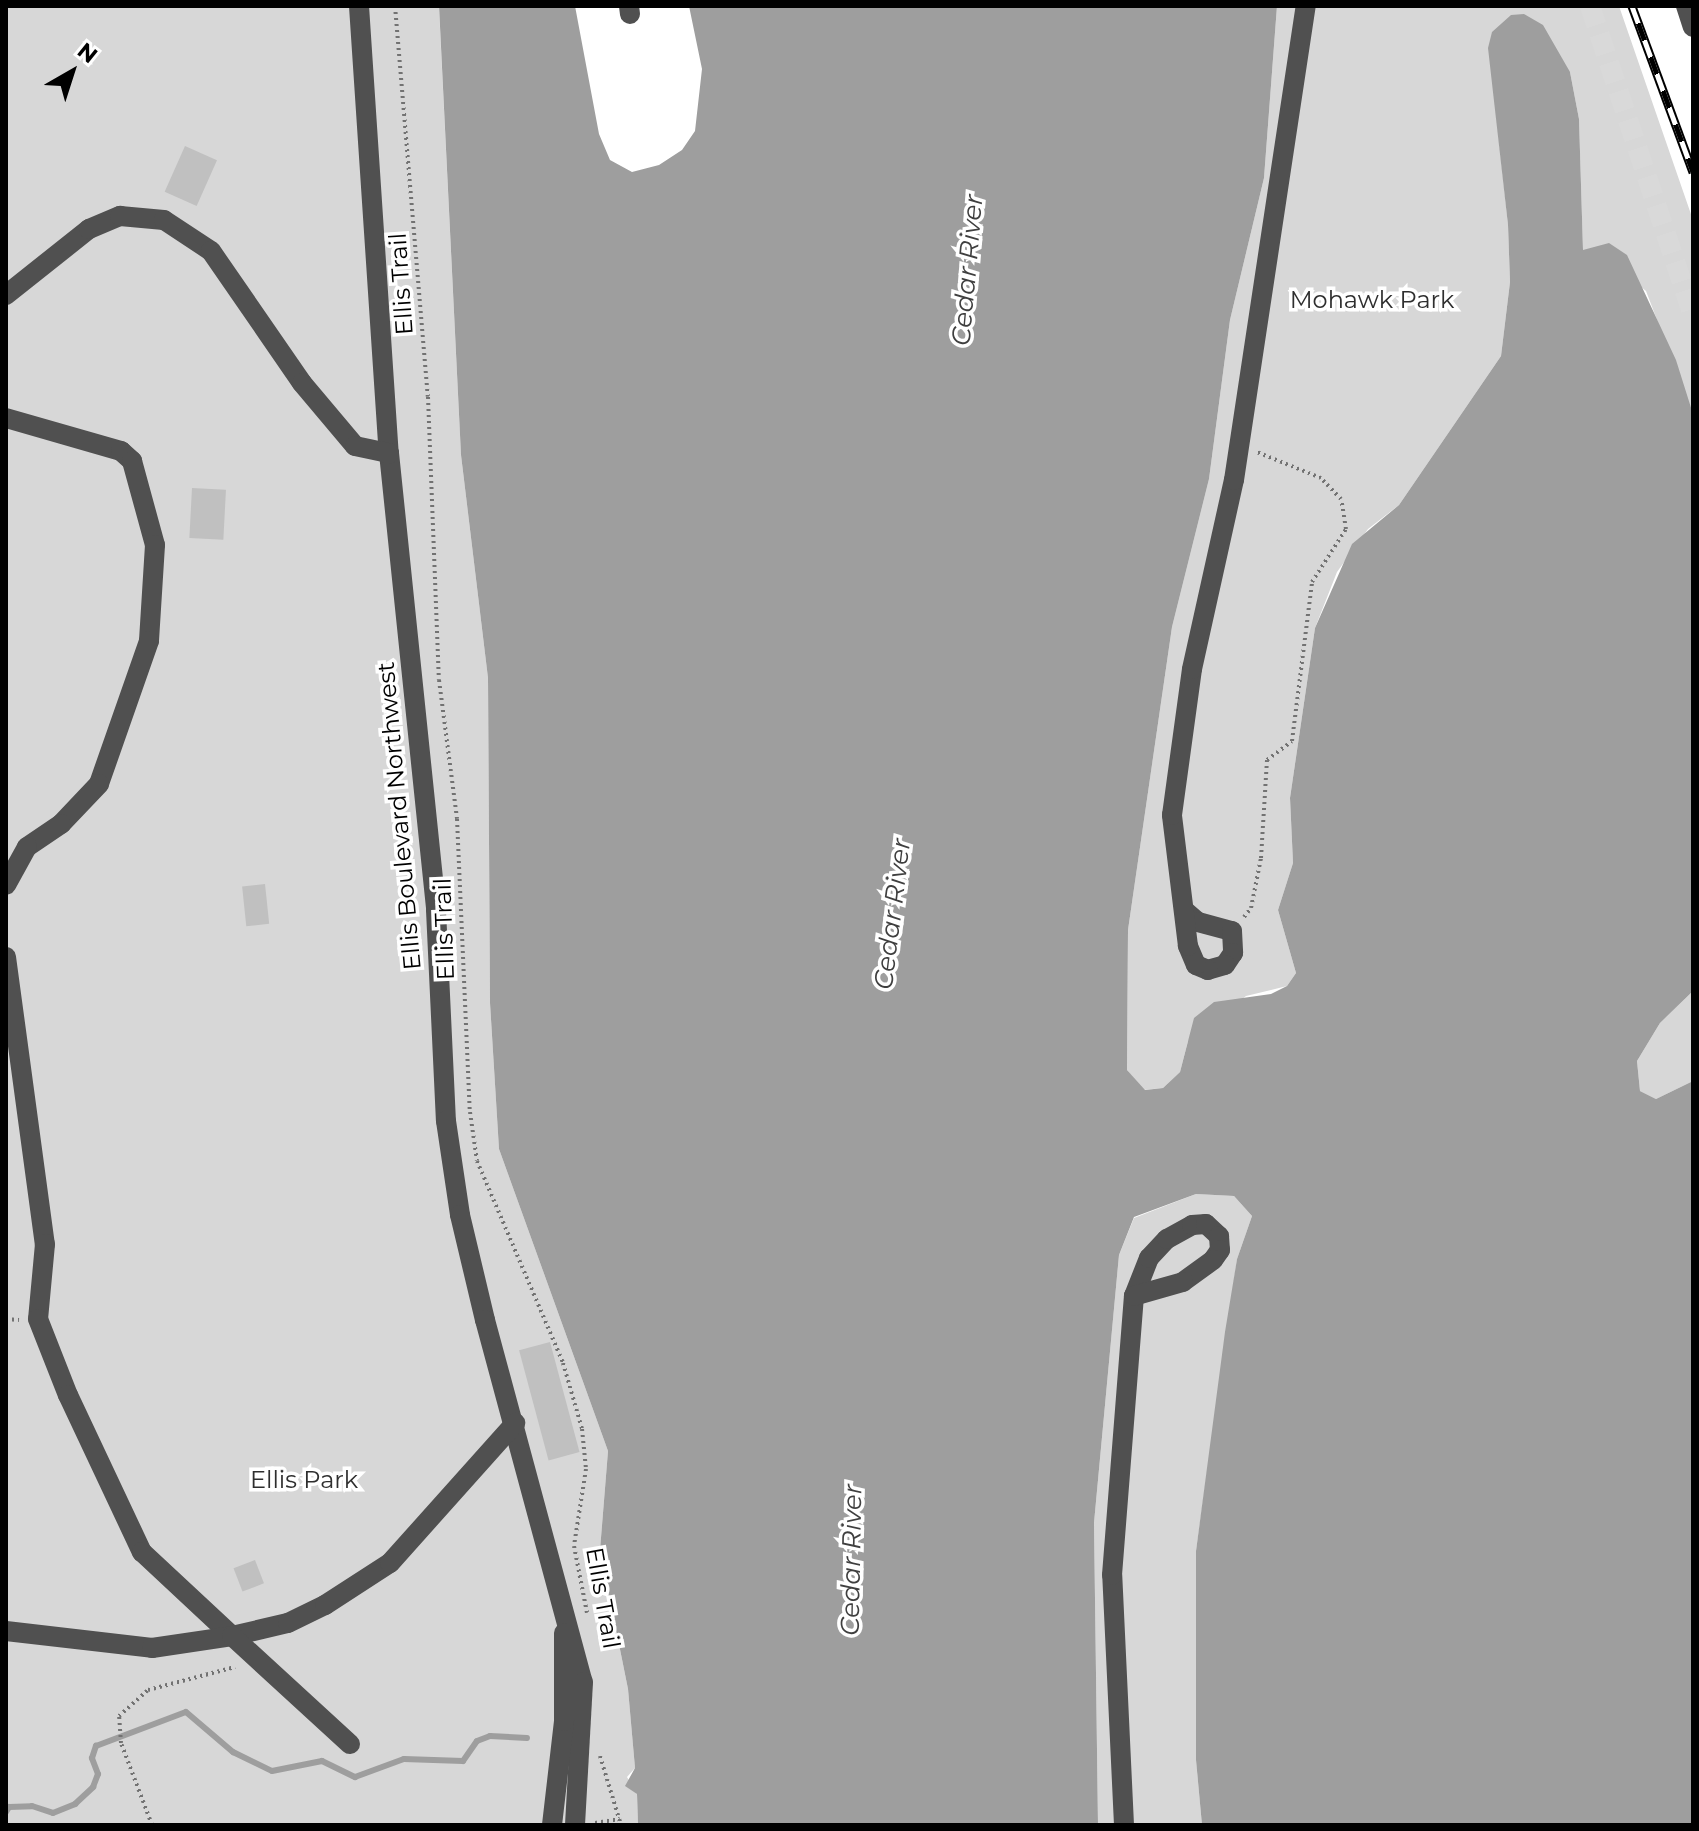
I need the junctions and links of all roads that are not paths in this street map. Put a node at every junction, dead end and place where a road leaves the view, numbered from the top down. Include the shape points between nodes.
1 (359, 6) edge
2 (1306, 6) edge
3 (1686, 6) edge
4 (1693, 27) edge
5 (6, 295) edge
6 (6, 418) edge
7 (389, 453) junction
8 (6, 885) edge
9 (1184, 910) junction
10 (6, 957) edge
11 (1134, 1296) dead end
12 (515, 1423) junction
13 (565, 1609) junction
14 (6, 1631) edge
15 (232, 1636) junction
16 (350, 1744) dead end
17 (552, 1825) edge
18 (575, 1825) edge
19 (1124, 1825) edge

1 - 7 street, Ellis Boulevard Northwest
2 - 9 street via 1238,445 1180,737 1172,815
3 - 4 street
5 - 7 street via 89,229 120,216 164,220 211,251 302,383 355,446
6 - 8 street via 121,451 132,461 155,545 149,641 99,784 61,824 27,847
7 - 12 street, Ellis Boulevard Northwest via 436,910 446,1121 460,1215
9 - 9 street via 1196,965 1208,970 1225,965 1233,953 1232,931 1198,922
10 - 15 street via 45,1244 38,1319 142,1552
11 - 19 street via 1112,1575
12 - 13 street, Ellis Boulevard Northwest
12 - 15 street via 390,1563 312,1611
13 - 17 street, Ellis Boulevard Northwest via 564,1721
13 - 18 street, Ellis Boulevard Northwest via 584,1706
14 - 15 street via 152,1648
15 - 16 street

